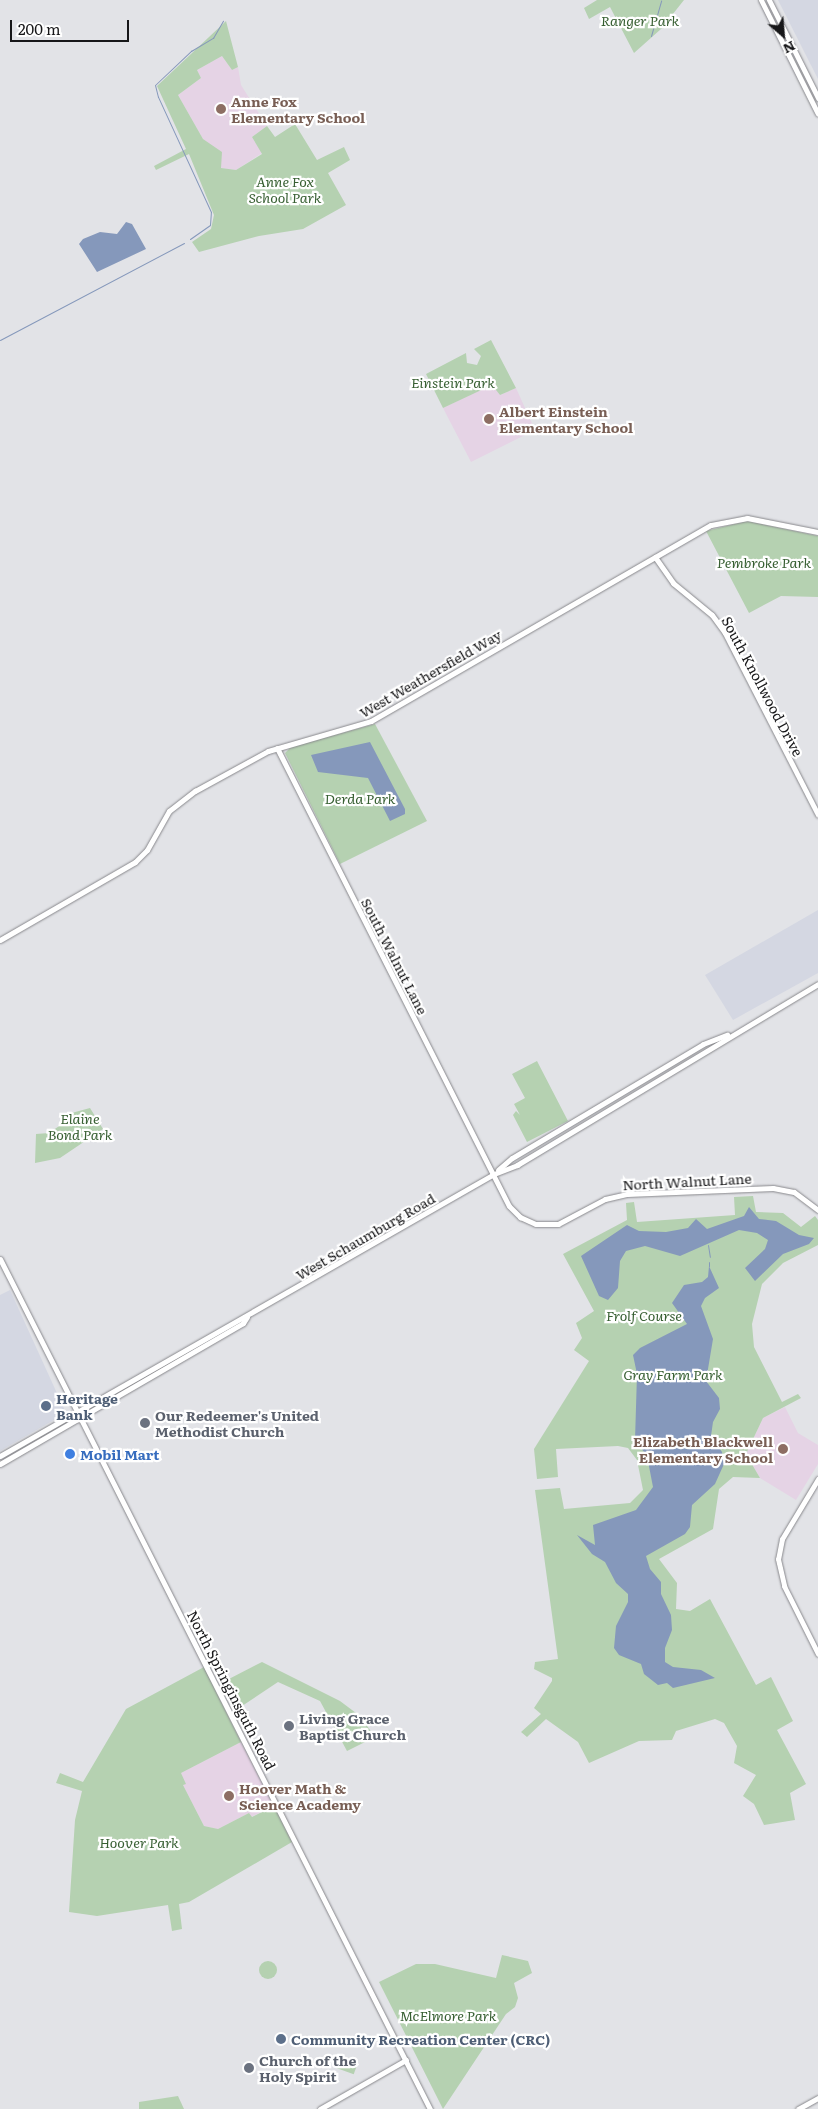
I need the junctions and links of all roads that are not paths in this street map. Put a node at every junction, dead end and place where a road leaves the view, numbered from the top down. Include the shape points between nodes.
1 (760, 0) edge
2 (769, 0) edge
3 (818, 98) edge
4 (818, 114) edge
5 (818, 532) edge
6 (655, 557) junction
7 (277, 748) junction
8 (818, 815) edge
9 (0, 940) edge
10 (818, 984) edge
11 (733, 1033) junction
12 (494, 1174) junction
13 (818, 1210) edge
14 (0, 1259) edge
15 (78, 1414) junction
16 (0, 1456) edge
17 (0, 1464) edge
18 (818, 1479) edge
19 (818, 1654) edge
20 (406, 2060) junction
21 (818, 2098) edge
22 (320, 2109) edge
23 (430, 2109) edge
24 (798, 2109) edge

1 - 4 street
2 - 3 street
5 - 6 street, West Weathersfield Way via 762,519 729,519 711,525
6 - 7 street, West Weathersfield Way via 367,724
6 - 8 street, South Knollwood Drive via 673,583 712,615 724,633
7 - 9 street, West Weathersfield Way via 177,803 164,818 147,850 130,866
7 - 12 street, South Walnut Lane
10 - 11 street, West Schaumburg Road
11 - 12 street, West Schaumburg Road via 708,1052 517,1164
11 - 12 street, West Schaumburg Road via 704,1044 512,1158
12 - 13 street, North Walnut Lane via 510,1206 520,1217 536,1224 558,1224 605,1199 637,1194 774,1188 794,1192
12 - 15 street, West Schaumburg Road via 246,1317 243,1323
14 - 15 street, North Springinsguth Road
15 - 16 street, West Schaumburg Road
15 - 17 street, West Schaumburg Road
15 - 20 street, North Springinsguth Road
18 - 19 street via 782,1540 778,1560 784,1586
20 - 22 street
20 - 23 street, North Springinsguth Road
21 - 24 street

